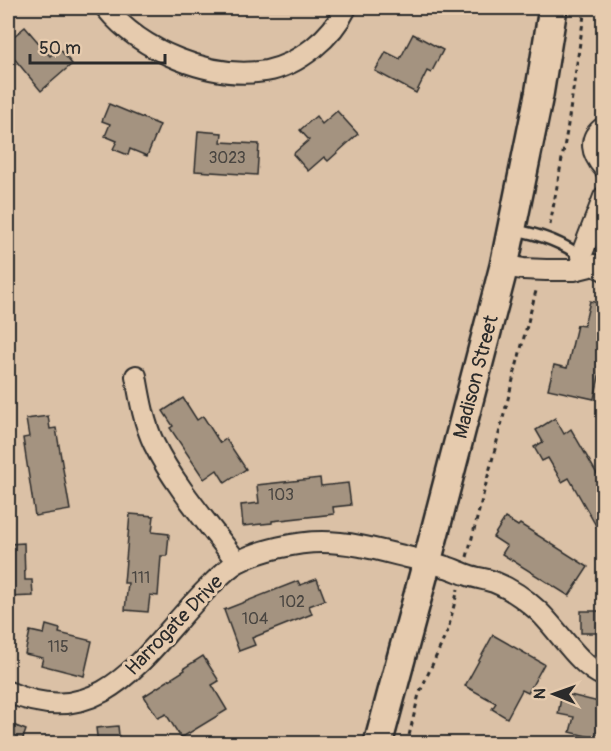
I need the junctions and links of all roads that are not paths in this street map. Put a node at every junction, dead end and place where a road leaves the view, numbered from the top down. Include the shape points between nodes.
1 (106, 8) edge
2 (346, 8) edge
3 (553, 8) edge
4 (603, 127) edge
5 (603, 168) edge
6 (603, 197) edge
7 (512, 230) junction
8 (593, 264) edge
9 (504, 266) junction
10 (136, 376) dead end
11 (237, 562) junction
12 (427, 562) junction
13 (603, 676) edge
14 (8, 692) edge
15 (378, 744) edge

1 - 2 street via 134,34 170,55 194,65 242,73 267,71 301,57 323,40
3 - 7 street, Madison Street via 540,95
4 - 5 street via 593,143
6 - 8 street
7 - 8 lane via 547,239
7 - 9 street, Madison Street
8 - 9 street via 574,270
9 - 12 street, Madison Street
10 - 11 street, Harrogate Drive via 154,444 191,502
11 - 12 street, Harrogate Drive via 290,545 321,542 363,546
11 - 14 street, Harrogate Drive via 113,686 86,699 51,703 25,700
12 - 13 street, Harrogate Drive via 494,582 517,594
12 - 15 street, Madison Street

